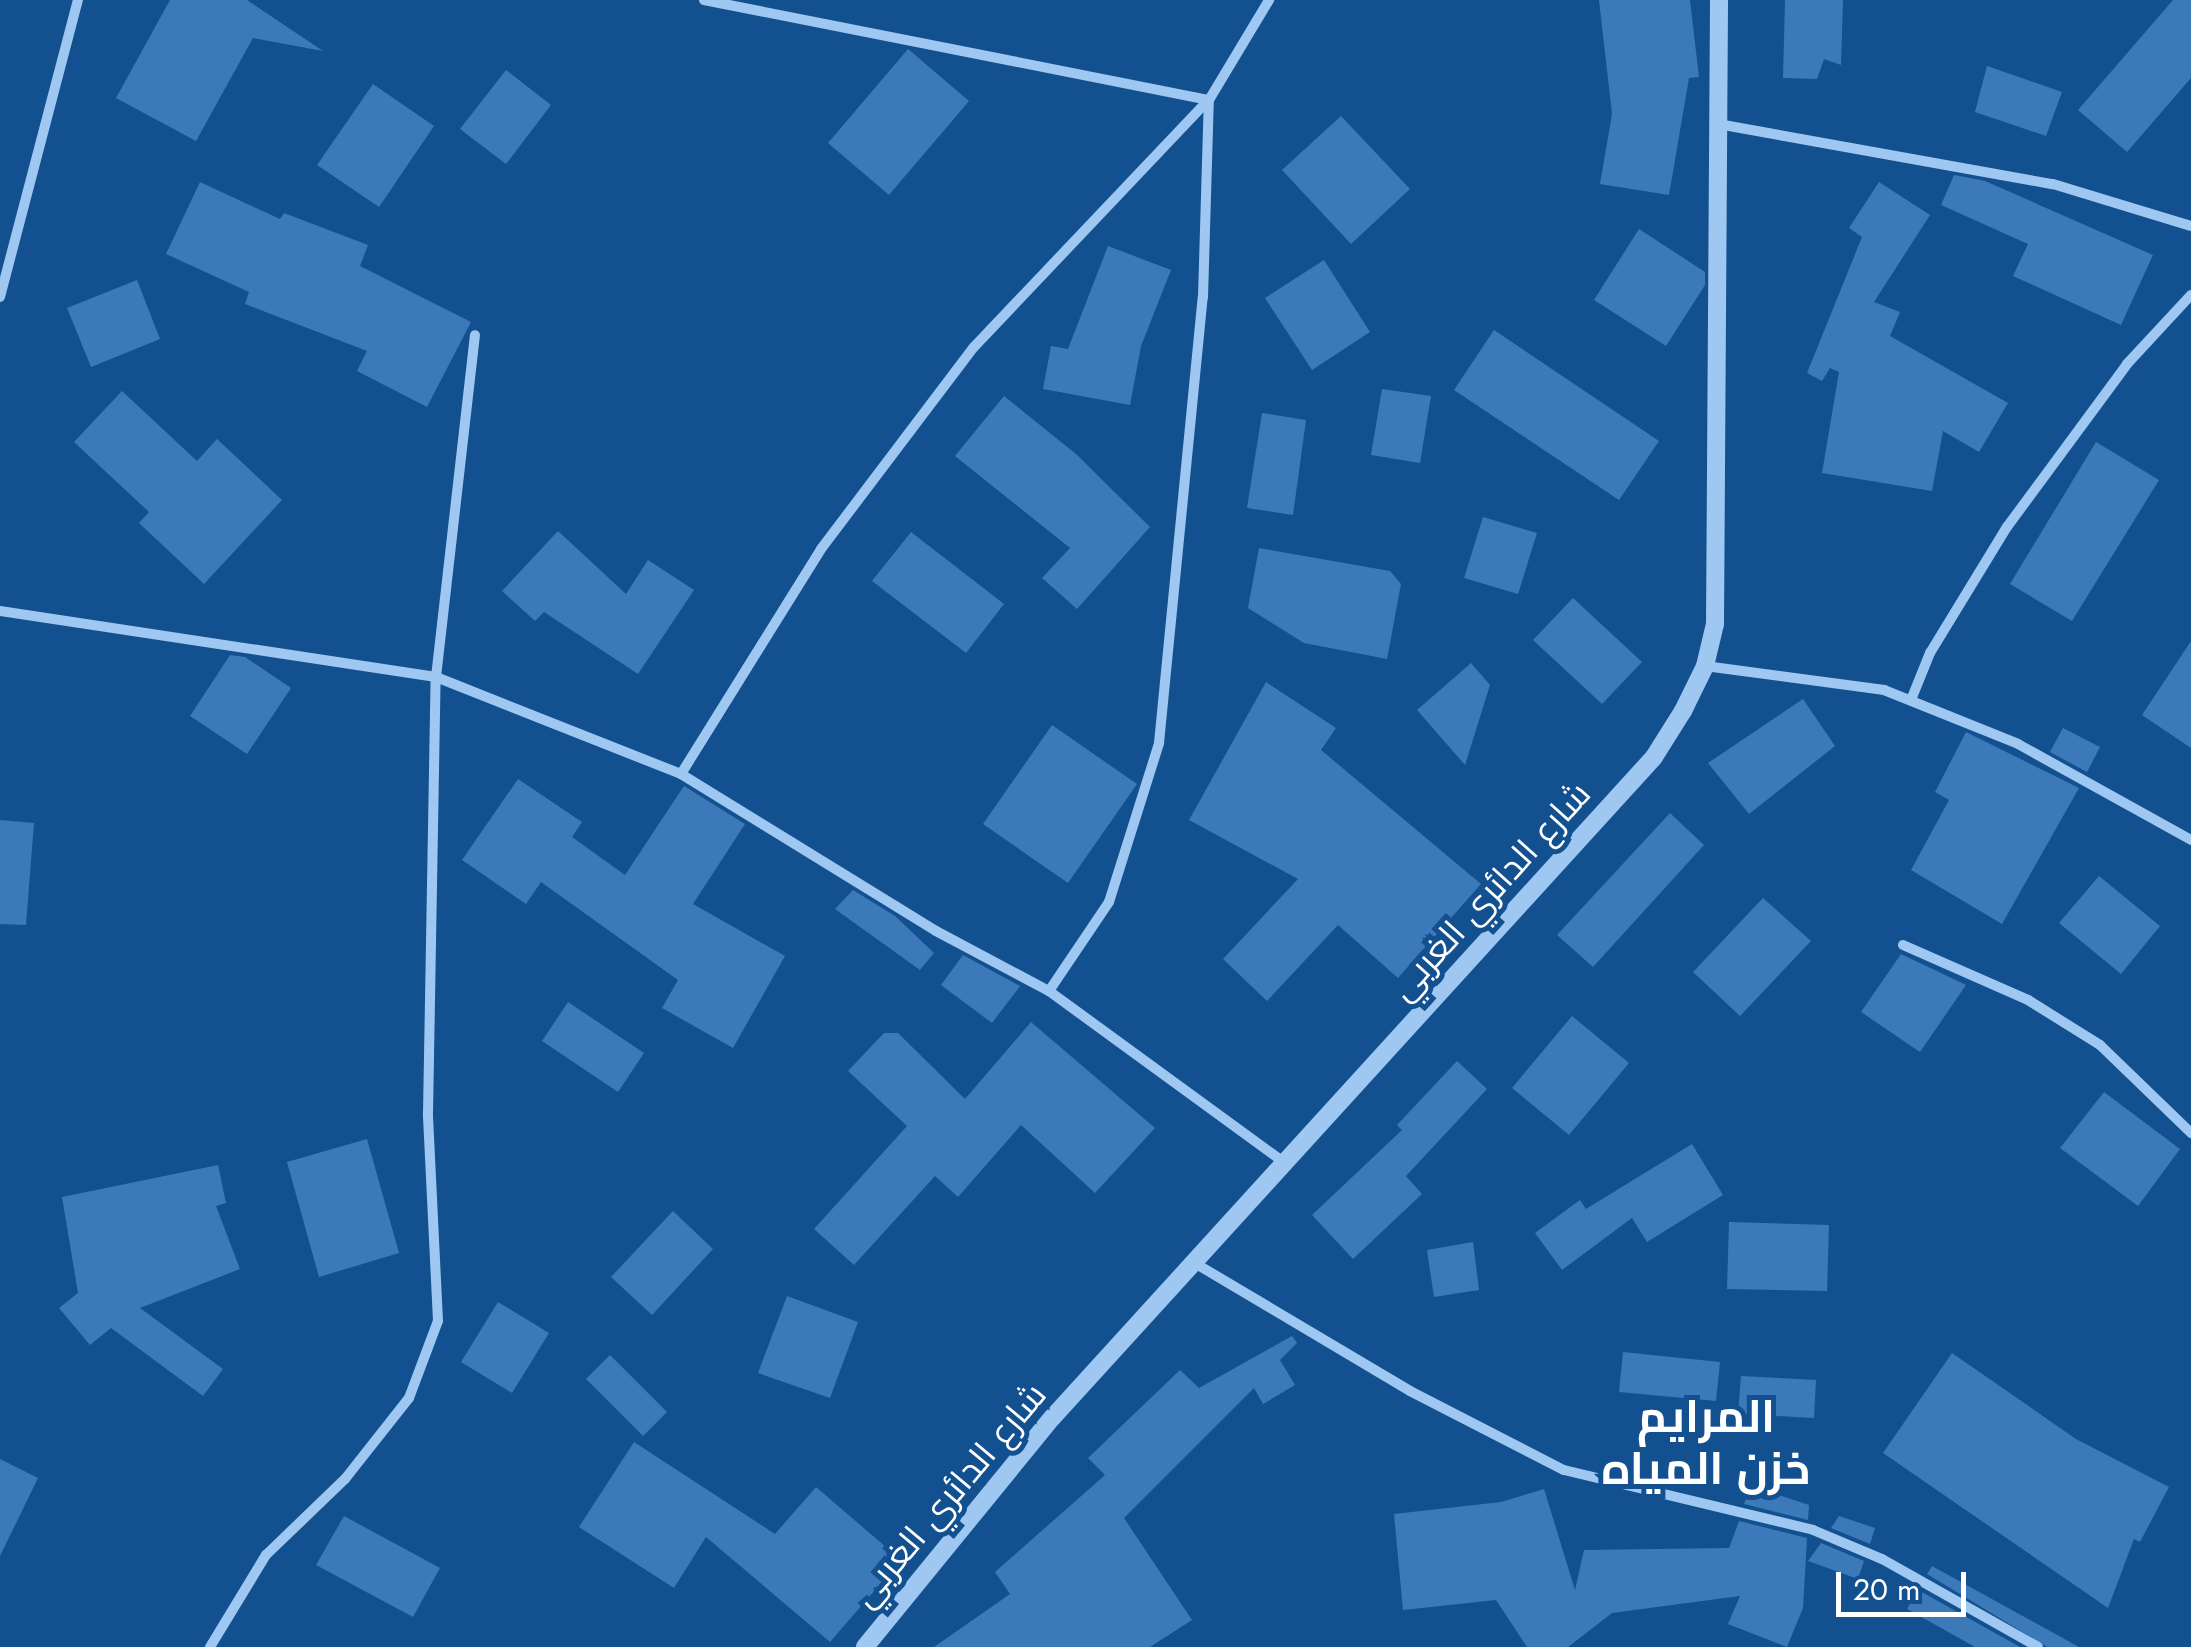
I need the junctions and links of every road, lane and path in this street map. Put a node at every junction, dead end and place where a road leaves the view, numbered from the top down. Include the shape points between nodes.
1 (78, 0) edge
2 (704, 0) edge
3 (1269, 0) edge
4 (1719, 0) edge
5 (1209, 100) junction
6 (1718, 124) junction
7 (2191, 226) edge
8 (2191, 295) edge
9 (0, 297) edge
10 (475, 335) dead end
11 (0, 611) edge
12 (1706, 666) junction
13 (436, 677) junction
14 (1911, 700) junction
15 (681, 774) junction
16 (2191, 840) edge
17 (1903, 946) dead end
18 (1049, 991) junction
19 (2191, 1133) edge
20 (1287, 1165) junction
21 (1198, 1265) junction
22 (210, 1647) edge
23 (866, 1647) edge
24 (2038, 1647) edge

1 - 9 street
2 - 5 street
3 - 5 street
4 - 6 street, شارع الدائري الغربي
5 - 15 street via 974,348 820,550
5 - 18 street via 1203,298 1159,743 1109,902
6 - 7 street via 2053,184
6 - 12 street, شارع الدائري الغربي via 1716,586
8 - 14 street via 2126,364 2007,527 1930,654
10 - 13 street
11 - 13 street
12 - 14 street via 1884,690
12 - 20 street, شارع الدائري الغربي via 1654,757
13 - 15 street
13 - 22 street via 428,1114 438,1321 409,1398 345,1479 266,1555
14 - 16 street via 2018,744
15 - 18 street
17 - 19 street via 2028,1000 2100,1045
18 - 20 street
20 - 21 street, شارع الدائري الغربي
21 - 23 street, شارع الدائري الغربي via 1052,1418
21 - 24 street via 1410,1390 1564,1470 1814,1530 1882,1558

